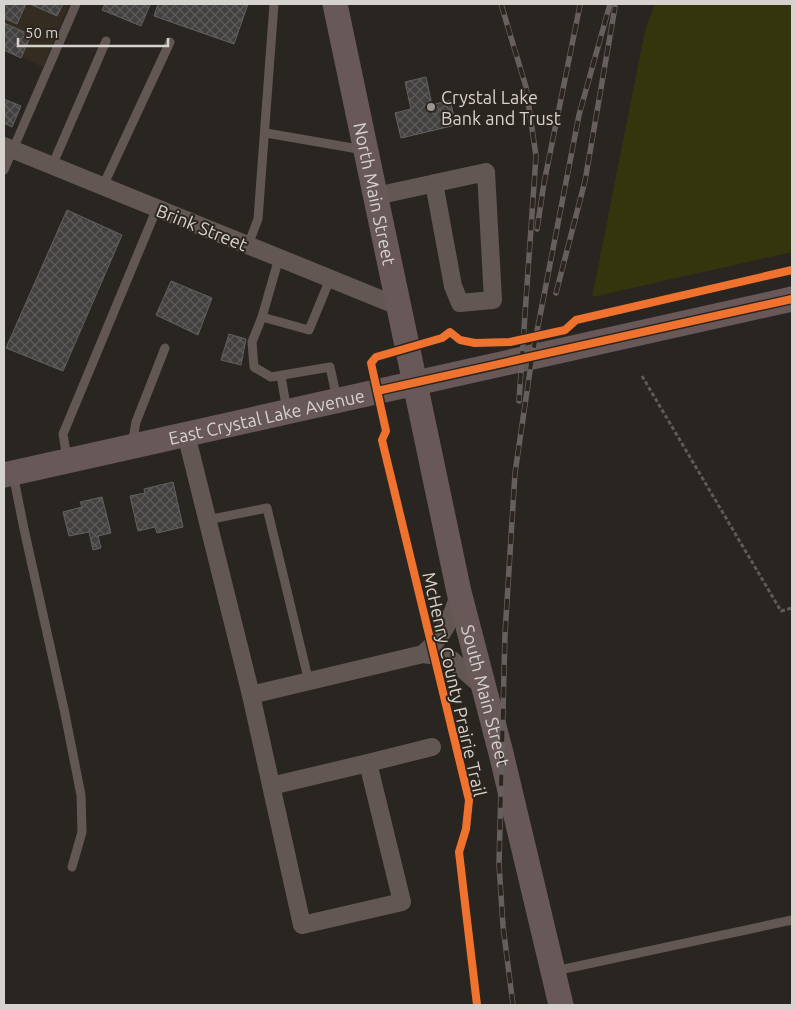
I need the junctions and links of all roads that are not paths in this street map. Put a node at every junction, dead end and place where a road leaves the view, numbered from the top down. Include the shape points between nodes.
1 (76, 4) edge
2 (274, 4) edge
3 (335, 4) edge
4 (106, 41) dead end
5 (170, 42) dead end
6 (266, 133) junction
7 (8, 148) edge
8 (366, 151) junction
9 (52, 166) junction
10 (4, 170) edge
11 (434, 184) junction
12 (102, 186) junction
13 (376, 196) junction
14 (157, 208) junction
15 (248, 245) junction
16 (279, 258) junction
17 (330, 279) junction
18 (792, 298) edge
19 (400, 307) junction
20 (262, 317) junction
21 (165, 348) dead end
22 (281, 376) junction
23 (416, 384) junction
24 (337, 400) junction
25 (287, 412) junction
26 (186, 434) junction
27 (132, 446) junction
28 (67, 461) junction
29 (8, 474) edge
30 (207, 520) junction
31 (459, 592) junction
32 (423, 654) junction
33 (309, 682) junction
34 (484, 688) junction
35 (251, 694) junction
36 (432, 747) dead end
37 (368, 763) junction
38 (271, 786) junction
39 (72, 867) dead end
40 (792, 920) edge
41 (553, 972) junction
42 (561, 1005) edge

1 - 7 lane
2 - 6 lane
3 - 8 street, North Main Street
4 - 9 lane
5 - 12 lane
6 - 8 lane
6 - 15 lane via 258,219
7 - 9 street, Brink Street
7 - 10 lane
8 - 13 street, North Main Street
9 - 12 street, Brink Street
11 - 11 street via 486,172 494,300 460,303 453,286
11 - 13 street
12 - 14 street, Brink Street
13 - 19 street, North Main Street
14 - 15 street, Brink Street
14 - 28 lane via 63,434
15 - 16 street, Brink Street
16 - 17 street, Brink Street
16 - 20 lane
17 - 19 street, Brink Street
17 - 20 lane via 309,330
18 - 23 street, East Crystal Lake Avenue
19 - 23 street, North Main Street
20 - 22 lane via 252,342 254,367 271,377
21 - 27 lane via 136,422
22 - 24 lane via 330,367
22 - 25 lane
23 - 24 street, East Crystal Lake Avenue
23 - 31 street, South Main Street
24 - 25 street, East Crystal Lake Avenue
25 - 26 street, East Crystal Lake Avenue
26 - 27 street, East Crystal Lake Avenue
26 - 30 street
27 - 28 street, East Crystal Lake Avenue
28 - 29 street, East Crystal Lake Avenue
29 - 39 lane via 24,529 82,795 82,832
30 - 33 lane via 267,508
30 - 35 street
31 - 32 street via 442,634
31 - 34 street, South Main Street
32 - 33 street
32 - 34 street via 452,660
33 - 35 street
34 - 41 street, South Main Street
35 - 38 street
36 - 37 street
37 - 38 street
37 - 38 street via 402,902 302,925
40 - 41 lane
41 - 42 street, South Main Street

